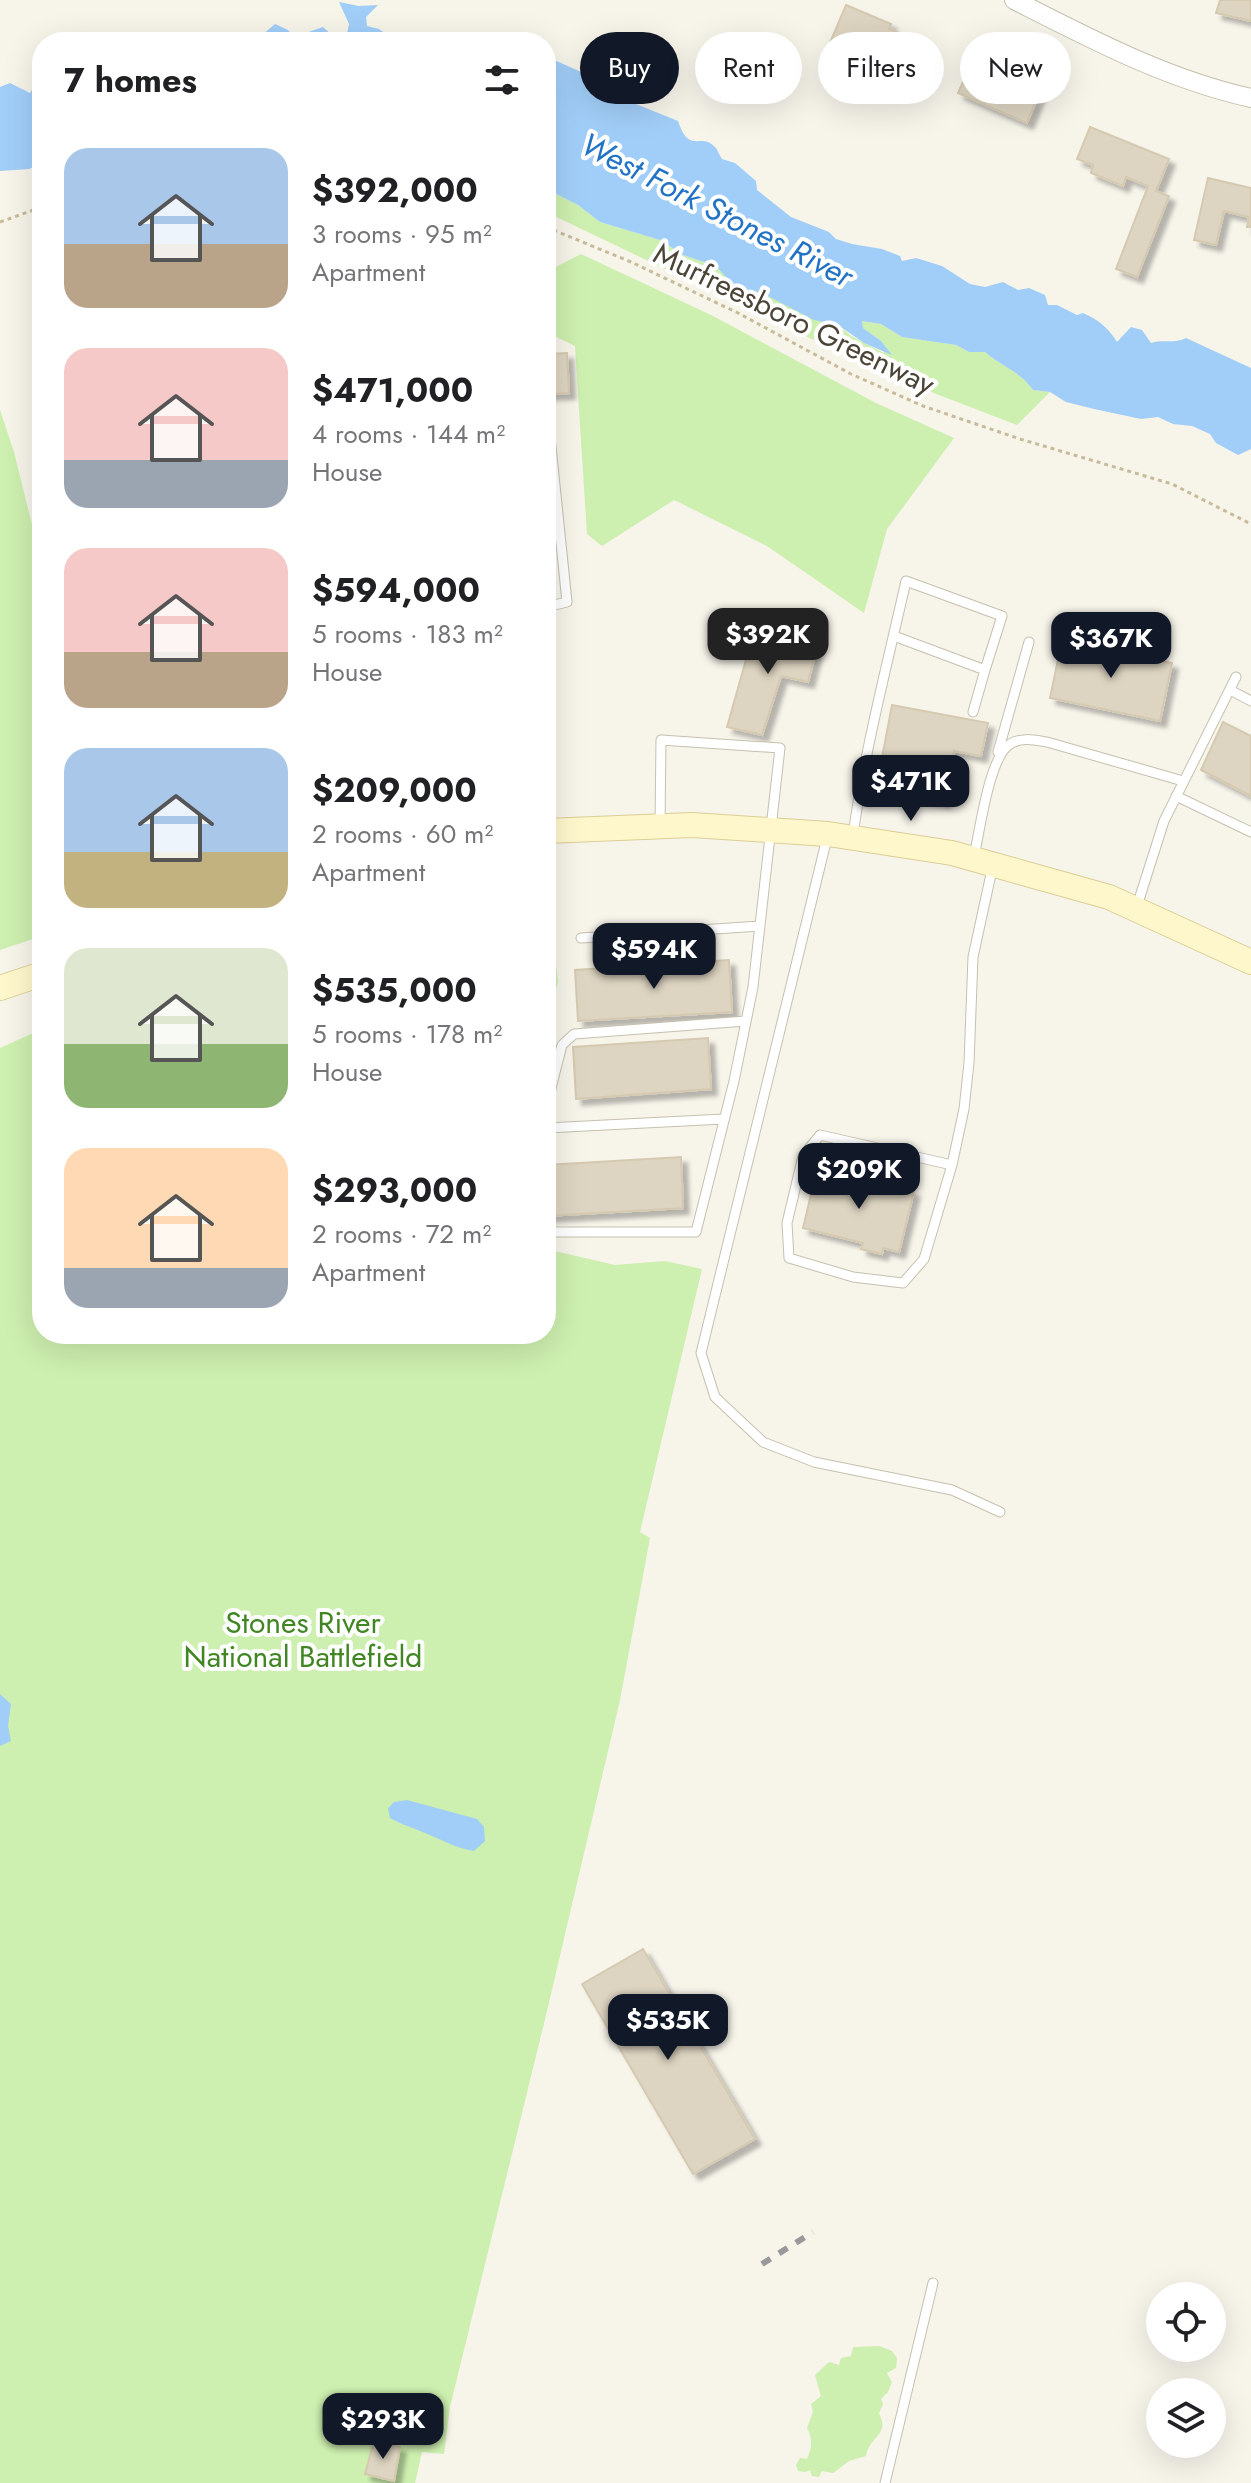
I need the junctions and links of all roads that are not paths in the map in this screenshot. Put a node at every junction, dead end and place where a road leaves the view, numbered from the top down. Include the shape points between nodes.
1 (1014, 0) edge
2 (1251, 98) edge
3 (556, 495) edge
4 (556, 605) edge
5 (894, 636) junction
6 (1029, 642) dead end
7 (985, 670) junction
8 (1236, 677) dead end
9 (1230, 690) junction
10 (1251, 701) edge
11 (973, 712) dead end
12 (996, 759) junction
13 (1183, 781) junction
14 (1176, 796) junction
15 (660, 826) junction
16 (770, 830) junction
17 (556, 831) edge
18 (1251, 832) edge
19 (840, 836) junction
20 (983, 862) junction
21 (1136, 910) junction
22 (760, 926) junction
23 (581, 938) dead end
24 (1251, 962) edge
25 (32, 977) edge
26 (0, 988) edge
27 (746, 1021) junction
28 (556, 1069) edge
29 (724, 1119) junction
30 (556, 1127) edge
31 (952, 1165) junction
32 (556, 1232) edge
33 (1000, 1512) dead end
34 (933, 2283) dead end
35 (885, 2483) edge

1 - 2 street via 1116,53 1214,90
3 - 4 lane via 567,602
5 - 7 lane
5 - 7 lane via 906,581 1002,616
5 - 19 lane via 860,783
6 - 12 lane
7 - 11 lane
8 - 9 lane
9 - 10 lane
9 - 13 lane
12 - 13 lane via 1024,738
12 - 20 lane
13 - 14 lane
14 - 18 lane
14 - 21 lane
15 - 16 main road
15 - 16 lane via 661,740 780,748
15 - 17 main road
16 - 19 main road
16 - 22 lane
19 - 20 main road
19 - 33 lane via 701,1353 715,1397 763,1442 814,1462 952,1490
20 - 21 main road via 1109,897
20 - 31 lane via 969,1063
21 - 24 main road
22 - 23 lane
22 - 27 lane
25 - 26 main road
27 - 28 lane via 574,1034 562,1045
27 - 29 lane
29 - 30 lane
29 - 32 lane via 696,1232
31 - 31 lane via 924,1259 903,1283 853,1277 789,1258 787,1223 803,1156 820,1135
34 - 35 lane

